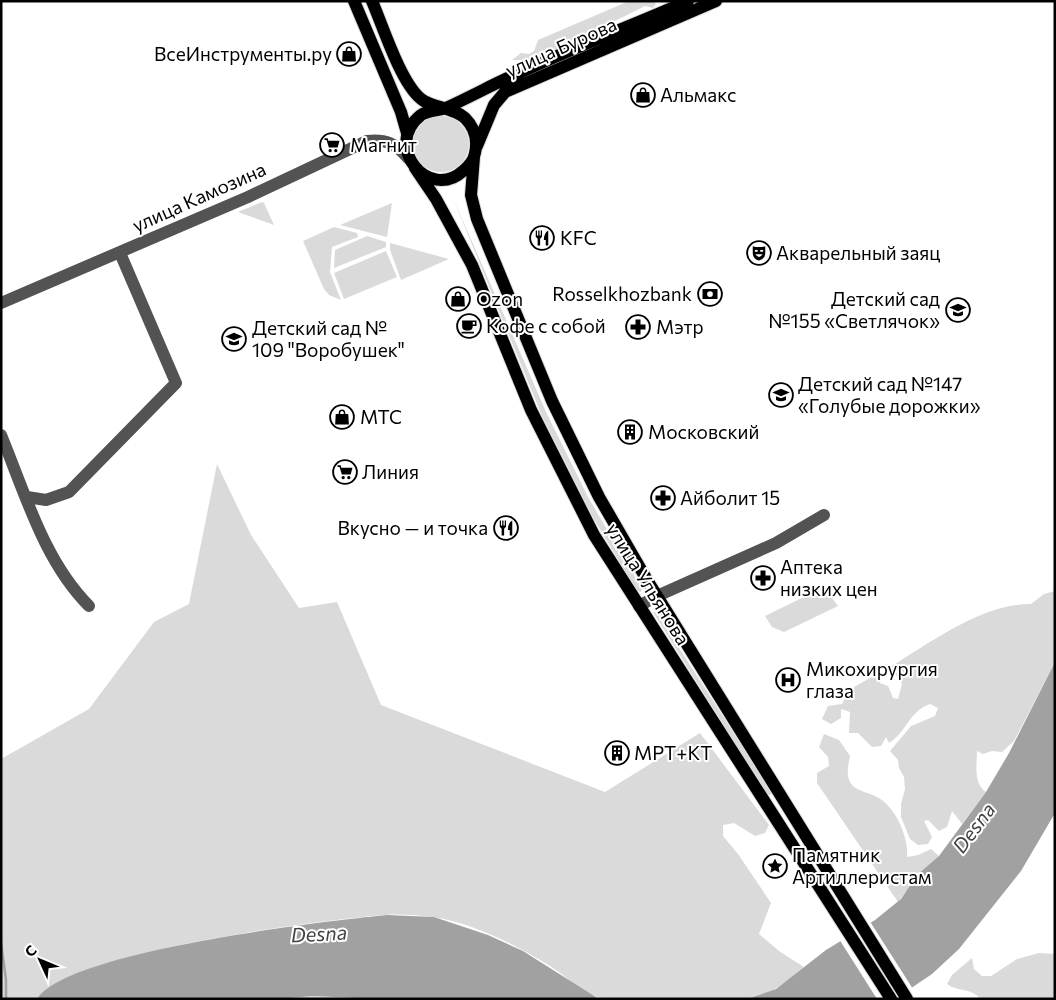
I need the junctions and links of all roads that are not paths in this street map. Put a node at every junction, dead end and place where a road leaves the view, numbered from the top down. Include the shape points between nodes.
1 (354, 1) edge
2 (372, 1) edge
3 (716, 1) edge
4 (686, 5) edge
5 (443, 109) junction
6 (407, 133) junction
7 (475, 151) junction
8 (412, 163) junction
9 (120, 253) junction
10 (1, 303) edge
11 (1, 435) edge
12 (27, 497) junction
13 (824, 515) dead end
14 (657, 596) junction
15 (89, 606) dead end
16 (639, 606) junction
17 (891, 999) edge
18 (907, 999) edge

1 - 6 main road
2 - 5 main road via 408,87 423,100
3 - 4 main road, улица Бурова
4 - 5 main road, улица Бурова via 492,85
4 - 7 main road, улица Бурова via 505,92 494,105
5 - 6 main road via 422,114
5 - 7 main road via 464,117 473,130
6 - 8 main road via 406,146
7 - 8 main road via 469,166 448,179 430,178
7 - 14 main road, улица Ульянова via 471,195 477,219 552,401 599,497
8 - 9 street, улица Камозина via 389,141 367,141
8 - 16 main road, улица Ульянова via 472,265 531,410 565,480 594,535
9 - 10 street, улица Камозина
9 - 12 street via 176,383 69,492 46,500
11 - 12 street
12 - 15 street via 38,529 75,592
13 - 14 street via 776,543
14 - 16 street
14 - 18 main road, улица Ульянова
16 - 17 main road, улица Ульянова

